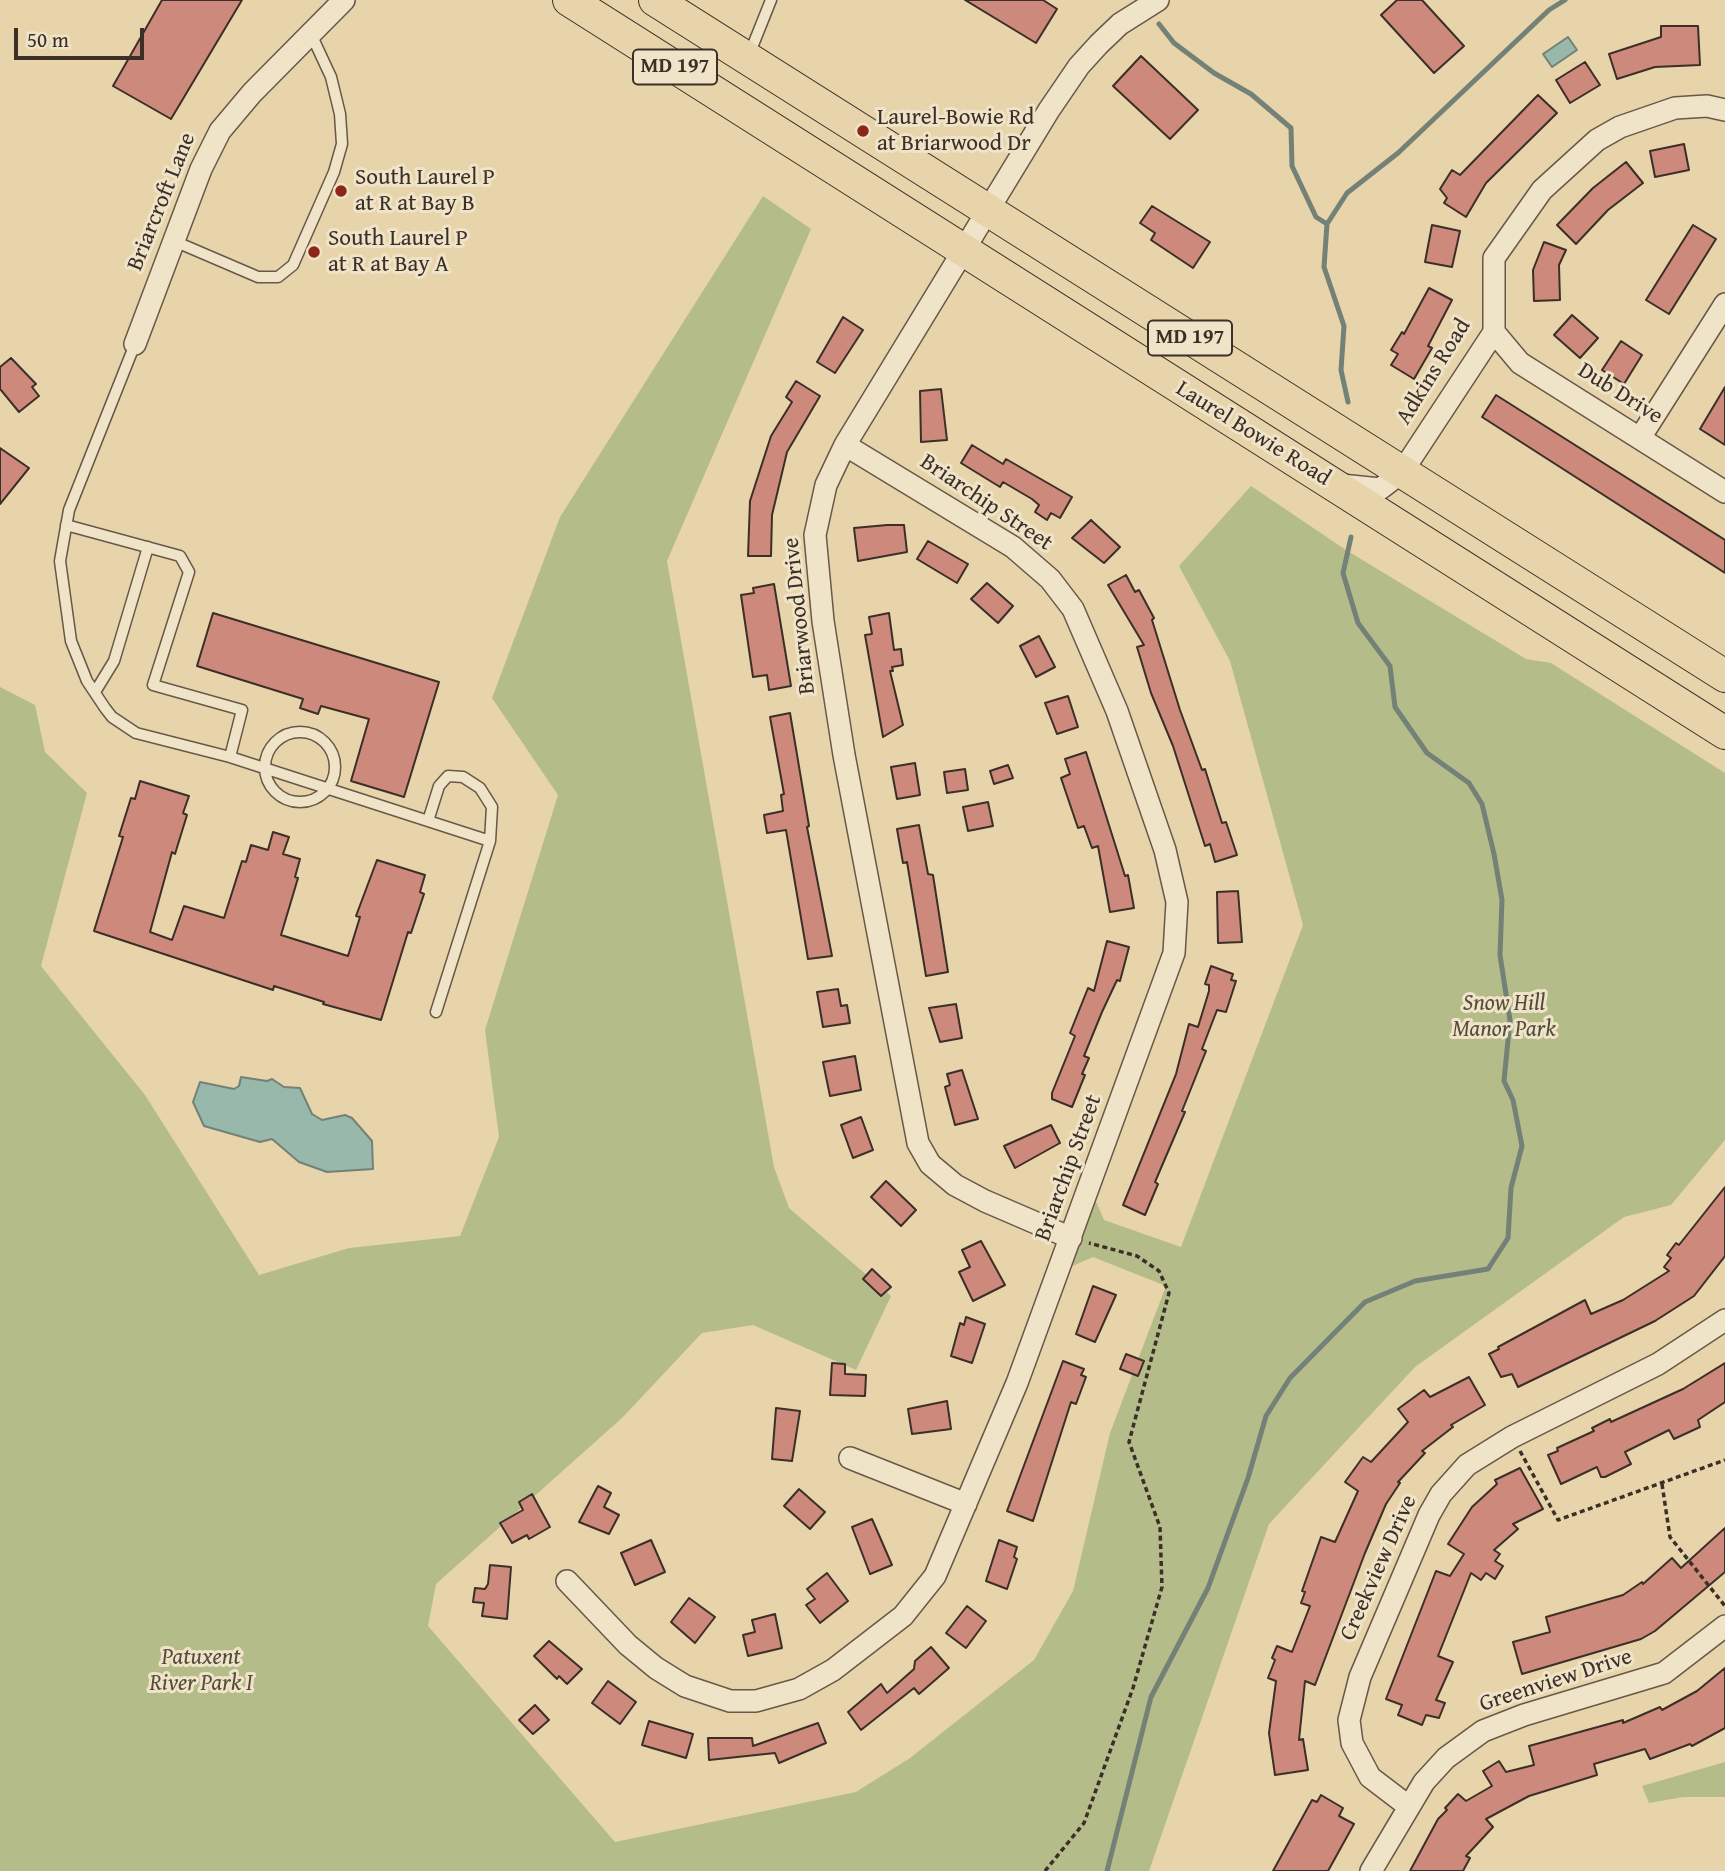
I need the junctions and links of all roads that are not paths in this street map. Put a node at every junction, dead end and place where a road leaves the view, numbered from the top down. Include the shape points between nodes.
1 (344, 0) edge
2 (569, 0) edge
3 (771, 0) edge
4 (1158, 0) edge
5 (673, 5) edge
6 (311, 34) junction
7 (748, 58) junction
8 (1725, 110) edge
9 (988, 211) junction
10 (174, 240) junction
11 (964, 250) junction
12 (1725, 304) edge
13 (1494, 332) junction
14 (135, 344) joint
15 (1640, 438) junction
16 (845, 444) junction
17 (1402, 472) junction
18 (1331, 484) junction
19 (1725, 492) edge
20 (66, 525) junction
21 (148, 547) junction
22 (1725, 676) edge
23 (94, 692) junction
24 (1725, 733) edge
25 (230, 757) junction
26 (266, 770) junction
27 (328, 788) junction
28 (428, 821) junction
29 (489, 841) junction
30 (436, 1012) dead end
31 (1071, 1238) junction
32 (1725, 1320) edge
33 (850, 1458) dead end
34 (966, 1504) junction
35 (567, 1581) dead end
36 (1725, 1626) edge
37 (1408, 1806) junction
38 (1371, 1871) edge

1 - 6 street, Briarcroft Lane
2 - 11 main road, Laurel Bowie Road / MD 197
3 - 7 lane
4 - 9 street, Briarwood Drive via 1120,24 1079,65
5 - 7 main road, Laurel Bowie Road / MD 197
6 - 10 street, Briarcroft Lane via 220,131
6 - 10 lane via 331,77 342,144 293,265 278,277 258,277
7 - 9 main road, Laurel Bowie Road / MD 197
8 - 13 street, Adkins Road via 1675,108 1620,127 1590,146 1542,190 1494,258
9 - 11 street, Briarwood Drive
9 - 17 main road, Laurel Bowie Road / MD 197
10 - 14 street, Briarcroft Lane
11 - 16 street, Briarwood Drive
11 - 18 main road, Laurel Bowie Road / MD 197
12 - 15 street
13 - 15 street, Dub Drive via 1520,363
13 - 17 street, Adkins Road
14 - 20 lane
15 - 19 street, Dub Drive
16 - 31 street, Briarwood Drive via 821,499 816,558 844,755 915,1134 925,1158 955,1185
16 - 31 street, Briarchip Street via 1013,547 1064,596 1084,627 1165,850 1177,902 1174,953
17 - 18 street, Adkins Road via 1380,489
17 - 22 main road, Laurel Bowie Road / MD 197
18 - 24 main road, Laurel Bowie Road / MD 197
20 - 21 lane
20 - 23 lane via 60,561 63,595 71,641
21 - 23 lane via 114,661
21 - 25 lane via 180,556 190,572 153,685 242,710
23 - 25 lane via 112,717 136,733
25 - 26 lane
26 - 27 lane
26 - 27 lane via 276,792 296,802 318,797
26 - 27 lane via 277,741 299,732 310,733 329,747 334,757
27 - 28 lane
28 - 29 lane
28 - 29 lane via 439,786 448,776 463,777 488,797 493,820
29 - 30 lane
31 - 34 street, Briarchip Street
32 - 37 street, Creekview Drive via 1658,1364 1512,1437 1467,1465 1441,1494 1360,1677 1351,1710 1352,1743 1360,1761 1370,1777
33 - 34 street
34 - 35 street, Briarchip Street via 935,1576 903,1616 799,1689 756,1701 709,1695 656,1668
36 - 37 street, Greenview Drive via 1664,1672 1483,1731 1446,1758
37 - 38 street, Greenview Drive

